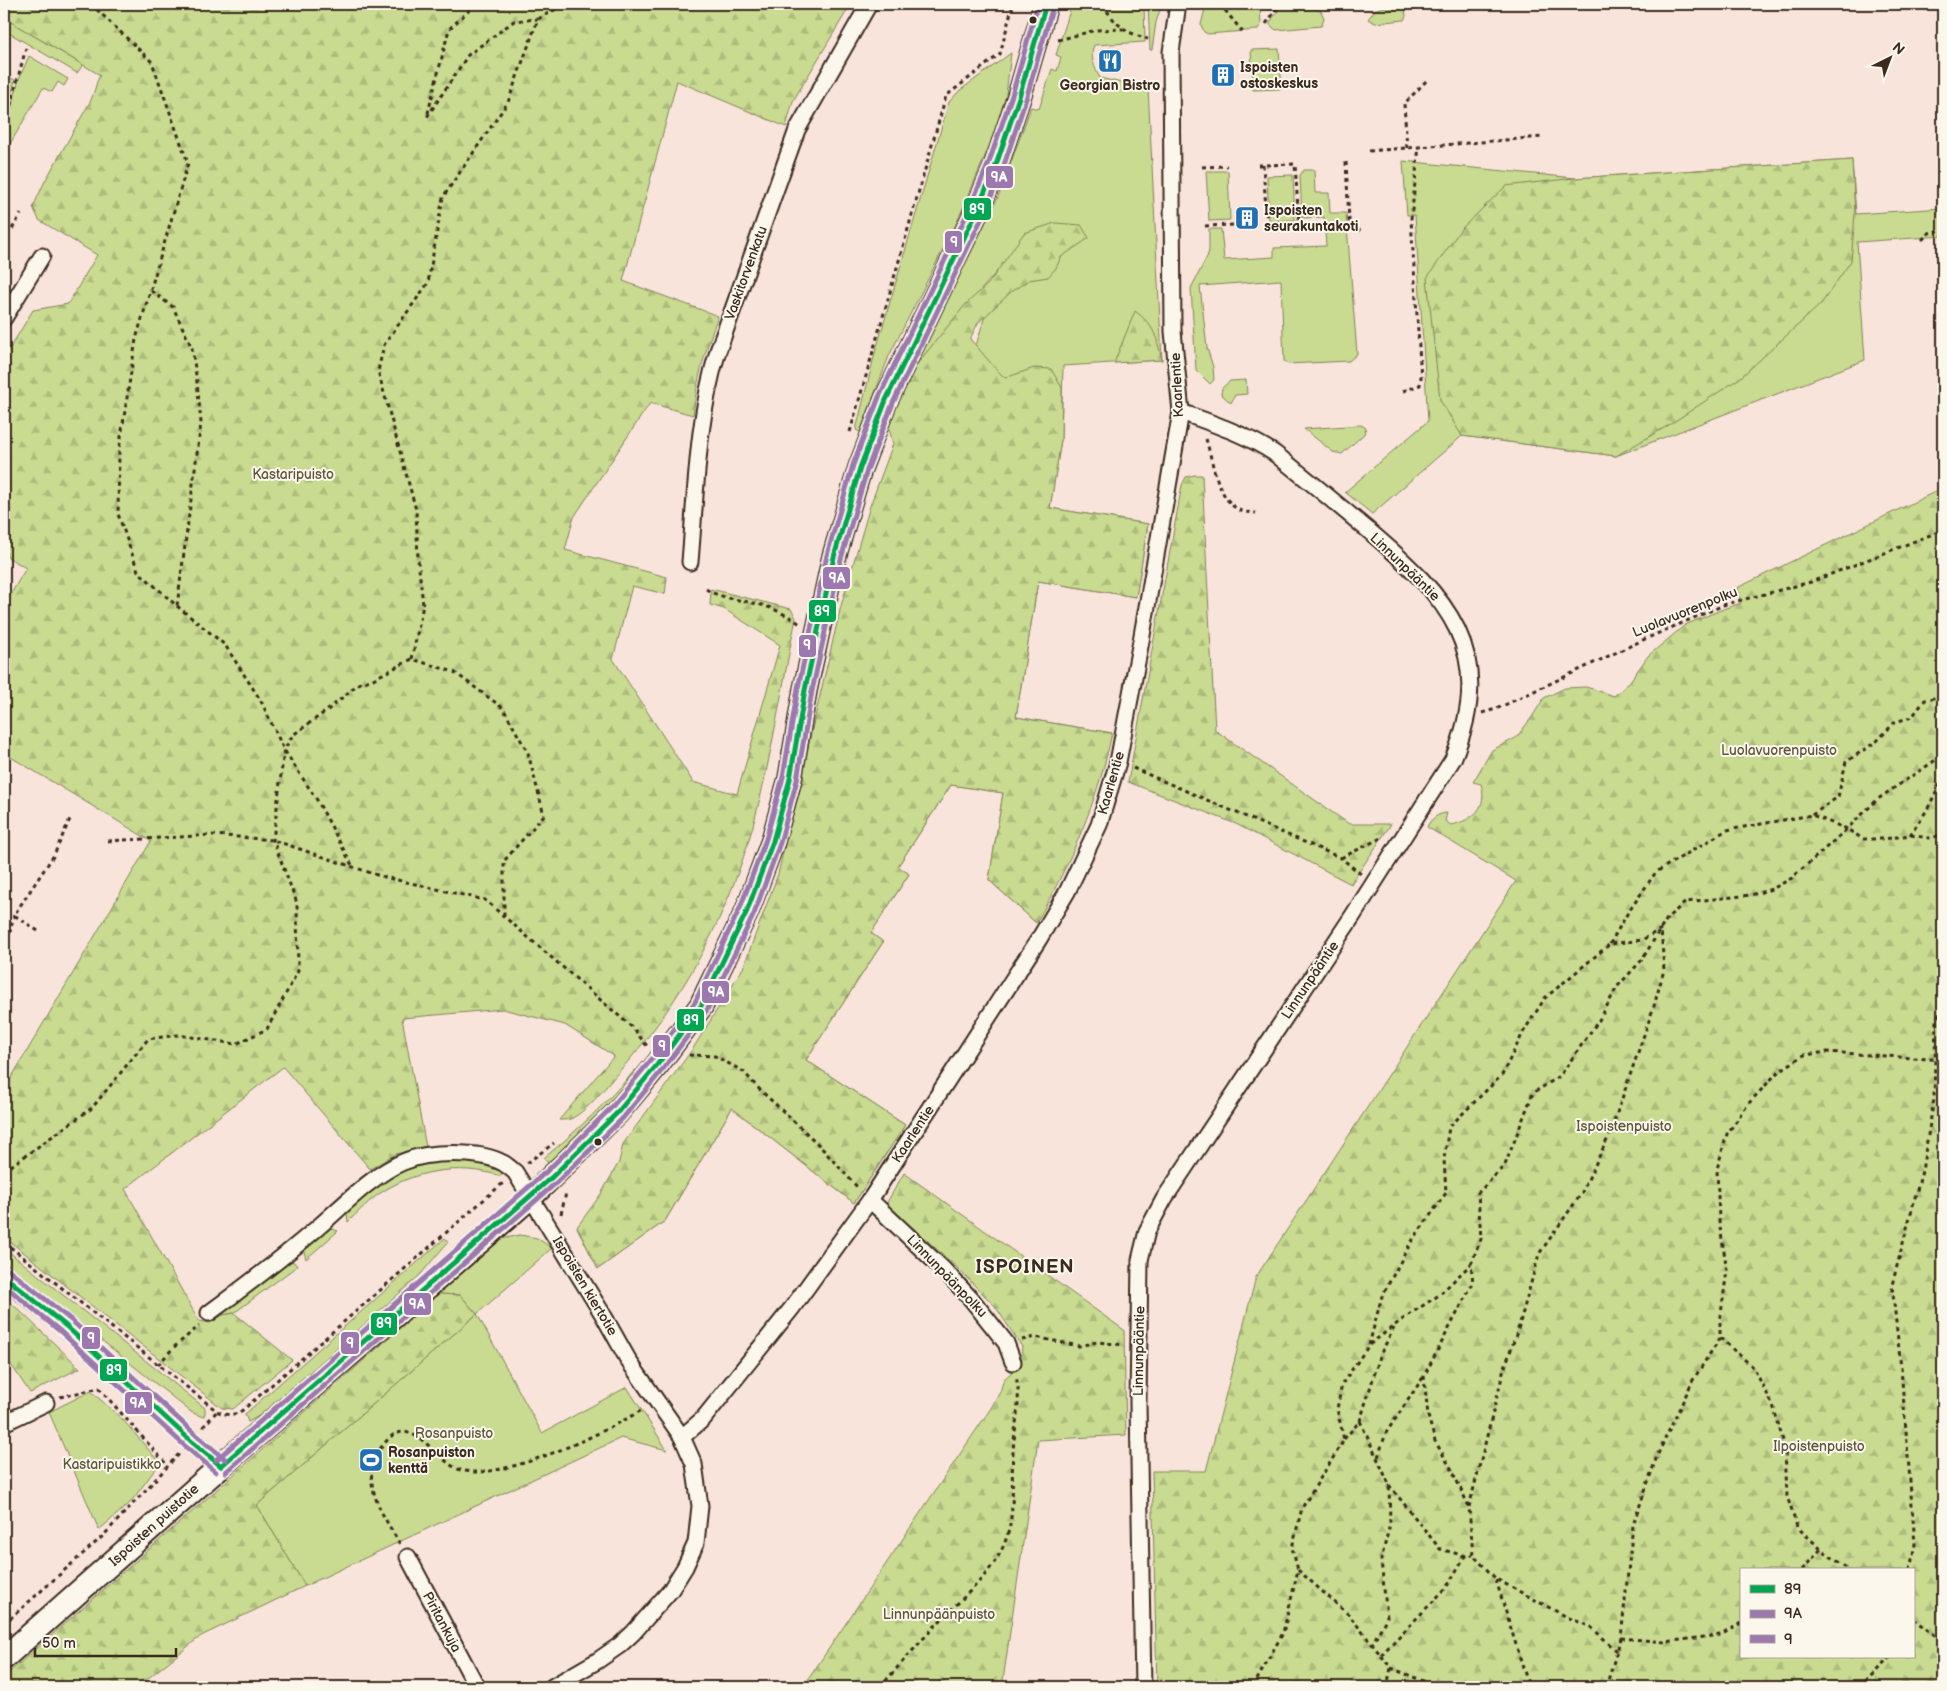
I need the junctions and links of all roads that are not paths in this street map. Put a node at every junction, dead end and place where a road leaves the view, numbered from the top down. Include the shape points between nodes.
1 (869, 4) edge
2 (1046, 4) edge
3 (1178, 4) edge
4 (42, 256) dead end
5 (4, 318) edge
6 (1181, 412) junction
7 (690, 562) dead end
8 (531, 1197) junction
9 (870, 1200) junction
10 (4, 1276) edge
11 (209, 1314) road end
12 (1013, 1362) road end
13 (46, 1403) road end
14 (4, 1423) edge
15 (682, 1437) junction
16 (221, 1466) junction
17 (408, 1557) road end
18 (4, 1658) edge
19 (477, 1687) edge
20 (552, 1687) edge
21 (1143, 1687) edge

1 - 7 street, Vaskitorvenkatu via 797,130 708,381
2 - 8 main road, Ispoisten puistotie via 1020,97 995,168 886,400 860,468 832,565 805,690 790,780 767,862 747,911 701,1006 650,1054 617,1113
3 - 6 street, Kaarlentie via 1171,52 1173,321
4 - 5 street
6 - 9 street, Kaarlentie via 1118,762 1099,824 1040,939
6 - 21 street, Linnunpääntie via 1232,429 1258,442 1391,550 1445,606 1460,634 1470,673 1468,713 1453,759 1164,1199 1148,1231 1140,1260 1138,1345
8 - 11 street, Ispoisten kiertotie via 515,1172 490,1158 443,1154 403,1162 378,1177 268,1270
8 - 15 street, Ispoisten kiertotie via 630,1364
8 - 16 main road, Ispoisten puistotie
9 - 12 street, Linnunpäänpolku via 979,1308 1006,1343
9 - 15 street, Kaarlentie via 786,1316 703,1419
10 - 16 street via 66,1326
13 - 14 street
15 - 20 street, Ispoisten kiertotie via 694,1464 700,1506 696,1543 685,1568 670,1591 633,1633 597,1661
16 - 18 main road, Ispoisten puistotie
17 - 19 street, Piritankuja

